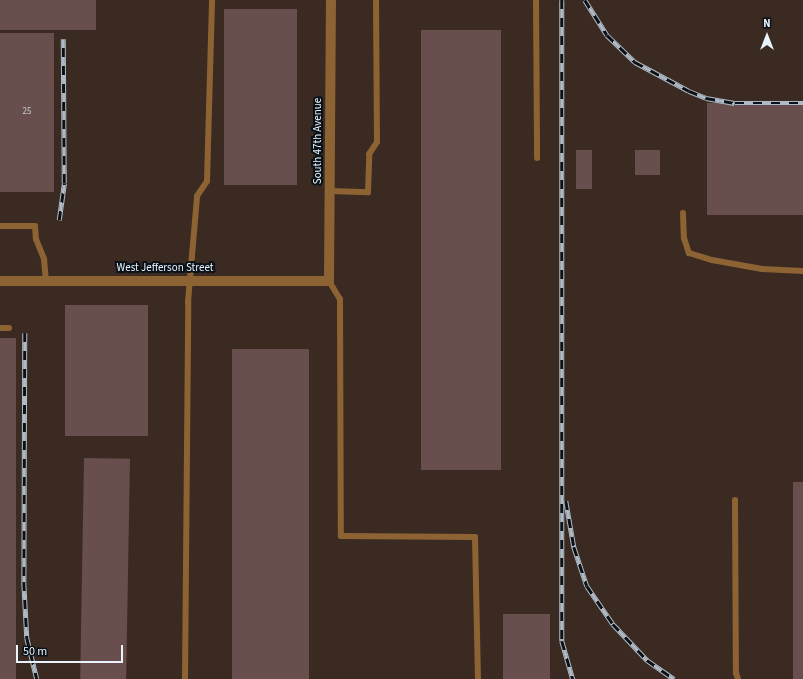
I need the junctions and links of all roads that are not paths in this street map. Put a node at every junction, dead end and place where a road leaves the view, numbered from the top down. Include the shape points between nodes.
1 (212, 0) edge
2 (331, 0) edge
3 (376, 0) edge
4 (536, 0) edge
5 (537, 158) dead end
6 (330, 191) junction
7 (683, 213) dead end
8 (0, 226) edge
9 (803, 271) edge
10 (190, 280) junction
11 (0, 281) edge
12 (46, 281) junction
13 (329, 281) junction
14 (0, 328) edge
15 (9, 328) dead end
16 (734, 500) dead end
17 (185, 679) edge
18 (478, 679) edge
19 (738, 679) edge

1 - 10 lane via 207,181 197,196
2 - 6 street, South 47th Avenue
3 - 6 lane via 377,142 368,154 368,192
4 - 5 lane
6 - 13 street, South 47th Avenue
7 - 9 lane via 684,238 689,253 762,269
8 - 12 lane via 35,226 36,240 44,259
10 - 12 street, West Jefferson Street
10 - 13 street, West Jefferson Street
10 - 17 lane
11 - 12 street, West Jefferson Street
13 - 18 lane via 340,299 341,536 475,537
14 - 15 lane
16 - 19 lane

